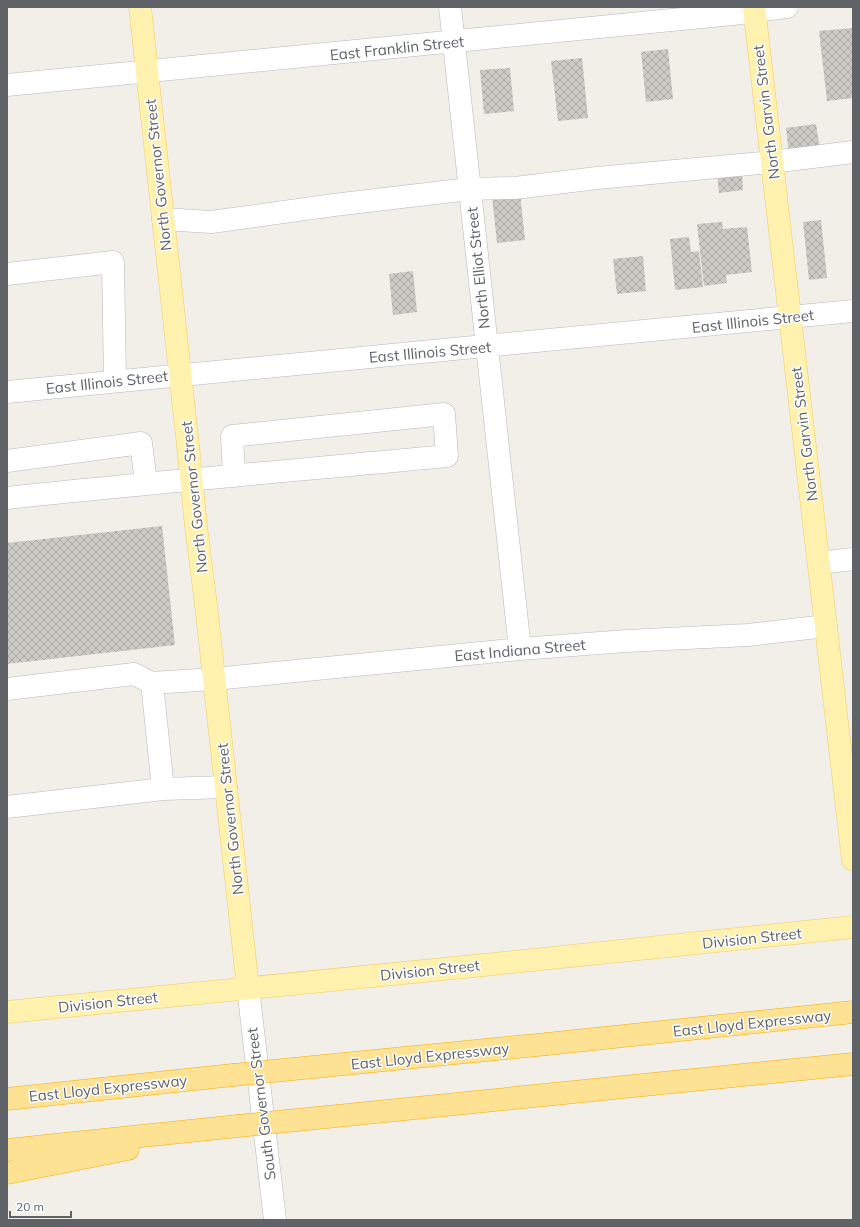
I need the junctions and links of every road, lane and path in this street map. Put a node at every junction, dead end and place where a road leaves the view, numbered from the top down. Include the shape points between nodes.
1 (140, 7) edge
2 (450, 7) edge
3 (787, 7) edge
4 (754, 9) edge
5 (453, 42) junction
6 (147, 72) junction
7 (7, 86) edge
8 (853, 152) edge
9 (772, 162) junction
10 (469, 189) junction
11 (163, 219) junction
12 (7, 274) edge
13 (853, 311) edge
14 (790, 318) junction
15 (486, 347) junction
16 (180, 375) junction
17 (115, 381) junction
18 (7, 392) edge
19 (7, 461) edge
20 (234, 476) junction
21 (191, 480) junction
22 (146, 483) junction
23 (7, 498) edge
24 (853, 559) edge
25 (819, 563) junction
26 (826, 626) junction
27 (520, 649) junction
28 (214, 679) junction
29 (152, 683) junction
30 (7, 689) edge
31 (226, 787) junction
32 (163, 789) junction
33 (7, 807) edge
34 (853, 860) edge
35 (853, 927) edge
36 (248, 988) junction
37 (7, 1012) edge
38 (848, 1012) edge
39 (851, 1064) edge
40 (7, 1098) edge
41 (201, 1129) junction
42 (7, 1150) edge
43 (7, 1173) edge
44 (275, 1220) edge

1 - 6 main road, North Governor Street
2 - 5 street, North Elliot Street
3 - 4 street, East Franklin Street
4 - 5 street, East Franklin Street via 733,14
4 - 9 main road, North Garvin Street
5 - 6 street, East Franklin Street
5 - 10 street, North Elliot Street
6 - 7 street, East Franklin Street
6 - 11 main road, North Governor Street
8 - 9 street
9 - 10 street via 515,188
9 - 14 main road, North Garvin Street
10 - 11 street via 334,204 211,222
10 - 15 street, North Elliot Street
11 - 16 main road, North Governor Street
12 - 17 street via 113,262
13 - 14 street, East Illinois Street
14 - 15 street, East Illinois Street
14 - 25 main road, North Garvin Street
15 - 16 street, East Illinois Street
15 - 27 street, North Elliot Street
16 - 17 street, East Illinois Street
16 - 21 main road, North Governor Street
17 - 18 street, East Illinois Street
19 - 22 street via 141,443
20 - 20 street via 447,456 444,414 232,436
20 - 21 street
21 - 22 street
21 - 28 main road, North Governor Street
22 - 23 street
24 - 25 street
25 - 26 main road, North Garvin Street
26 - 27 street, East Indiana Street via 748,635
26 - 34 main road, North Garvin Street
27 - 28 street, East Indiana Street
28 - 29 street, East Indiana Street
28 - 31 main road, North Governor Street
29 - 30 street via 134,674
29 - 32 street
31 - 32 street
31 - 36 main road, North Governor Street
32 - 33 street
35 - 36 main road, Division Street
36 - 37 main road, Division Street
36 - 44 street, South Governor Street
38 - 40 highway, East Lloyd Expressway, bridge
39 - 41 highway, bridge
41 - 42 highway
41 - 43 highway via 114,1152

